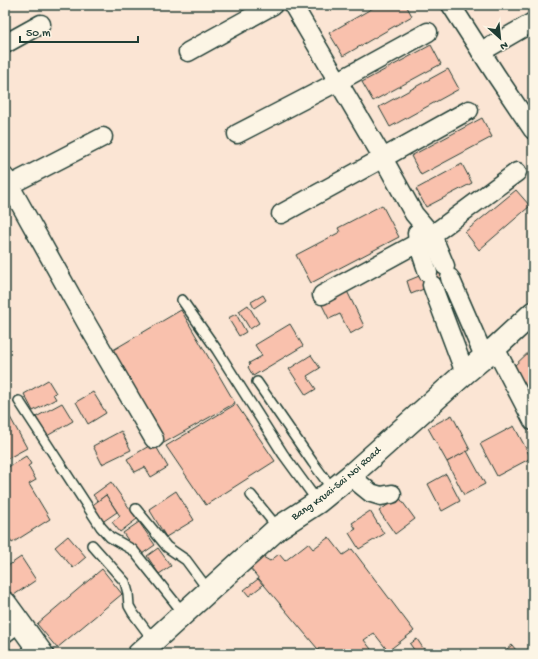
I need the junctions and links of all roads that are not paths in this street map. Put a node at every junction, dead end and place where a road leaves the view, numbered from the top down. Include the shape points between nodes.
1 (273, 5) edge
2 (451, 5) edge
3 (299, 7) edge
4 (533, 22) edge
5 (41, 24) dead end
6 (428, 32) dead end
7 (5, 44) edge
8 (188, 52) dead end
9 (481, 52) junction
10 (339, 81) junction
11 (469, 110) dead end
12 (533, 130) edge
13 (237, 134) dead end
14 (103, 136) dead end
15 (383, 158) junction
16 (517, 172) dead end
17 (7, 181) edge
18 (281, 214) dead end
19 (425, 239) junction
20 (322, 295) dead end
21 (182, 300) dead end
22 (533, 313) edge
23 (489, 352) junction
24 (465, 373) junction
25 (258, 382) dead end
26 (19, 401) dead end
27 (533, 422) edge
28 (154, 440) dead end
29 (350, 476) junction
30 (392, 494) dead end
31 (251, 495) dead end
32 (326, 496) junction
33 (136, 509) dead end
34 (278, 528) junction
35 (92, 545) dead end
36 (209, 591) junction
37 (5, 603) edge
38 (184, 614) junction
39 (12, 628) edge
40 (145, 650) edge
41 (42, 654) edge

1 - 8 street
2 - 9 street
3 - 10 street
4 - 9 street
5 - 7 street
6 - 10 street
9 - 12 street
10 - 13 street
10 - 15 street
11 - 15 street
14 - 17 street
15 - 18 street
15 - 19 street
16 - 19 street
17 - 28 street
19 - 20 street
19 - 23 street via 447,272
19 - 24 street via 430,279
21 - 32 lane via 283,454
22 - 23 main road, Bang Kruai-Sai Noi Road
23 - 24 main road, Bang Kruai-Sai Noi Road
23 - 27 street
24 - 29 main road, Bang Kruai-Sai Noi Road
25 - 32 lane via 313,464
26 - 38 lane via 101,527 110,537 133,550
29 - 30 street via 371,493 381,496
29 - 32 main road, Bang Kruai-Sai Noi Road
31 - 34 lane
32 - 34 main road, Bang Kruai-Sai Noi Road
33 - 36 lane via 167,547 186,560
34 - 36 main road, Bang Kruai-Sai Noi Road
35 - 40 lane via 124,582 129,606
36 - 38 main road, Bang Kruai-Sai Noi Road
37 - 39 main road
38 - 40 main road, Bang Kruai-Sai Noi Road
39 - 41 main road

